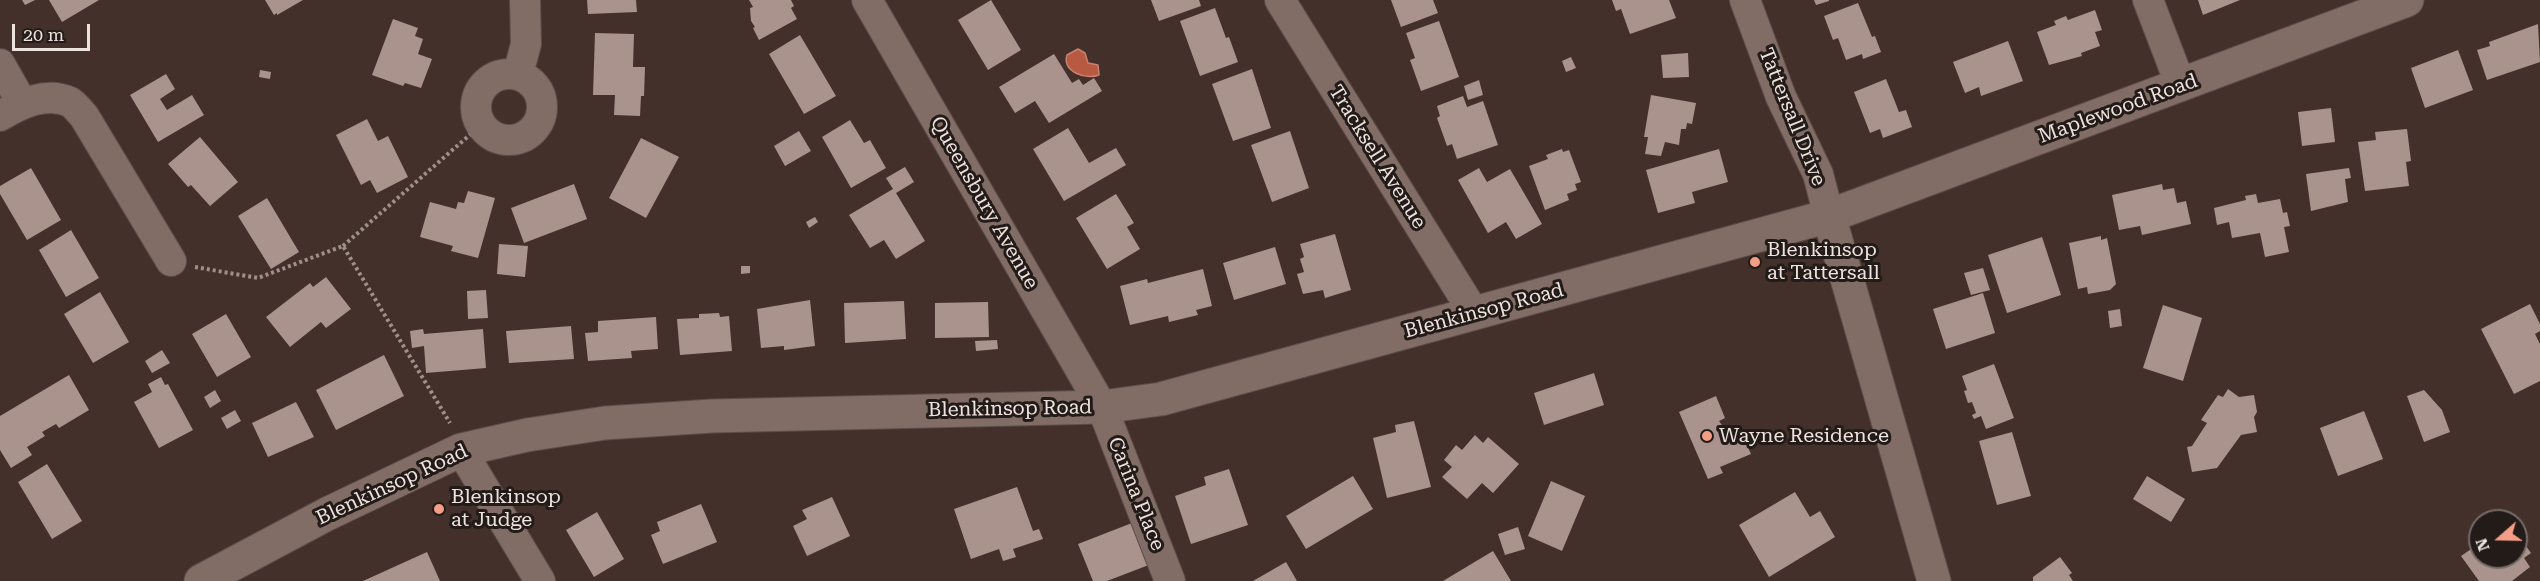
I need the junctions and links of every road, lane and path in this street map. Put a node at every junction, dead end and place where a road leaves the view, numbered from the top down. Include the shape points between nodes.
1 (525, 0) edge
2 (867, 0) edge
3 (1280, 0) edge
4 (1745, 0) edge
5 (2148, 0) edge
6 (2407, 0) edge
7 (0, 64) edge
8 (518, 74) junction
9 (2181, 86) junction
10 (11, 109) edge
11 (481, 125) junction
12 (1829, 216) junction
13 (343, 246) junction
14 (171, 261) joint
15 (1474, 314) junction
16 (1102, 407) junction
17 (461, 450) junction
18 (201, 581) edge
19 (540, 581) edge
20 (1170, 581) edge
21 (1934, 581) edge

1 - 8 street via 526,44
2 - 16 street, Queensbury Avenue
3 - 15 street, Tracksell Avenue
4 - 12 street, Tattersall Drive via 1781,97 1818,174
5 - 9 street
6 - 9 street, Maplewood Road
7 - 10 street
8 - 11 street via 502,74 483,87 476,110
8 - 11 street via 532,82 541,95 542,112 536,126 524,137 508,140 492,136
9 - 12 street, Maplewood Road
10 - 14 street via 49,98 70,102 84,116
11 - 13 path
12 - 15 street, Blenkinsop Road
12 - 21 street, Tattersall Drive
13 - 14 path via 258,278 215,273
13 - 17 path via 448,419
15 - 16 street, Blenkinsop Road via 1161,399
16 - 17 street, Blenkinsop Road via 711,416 605,423
16 - 20 street, Carina Place
17 - 18 street, Blenkinsop Road via 327,514
17 - 19 street

